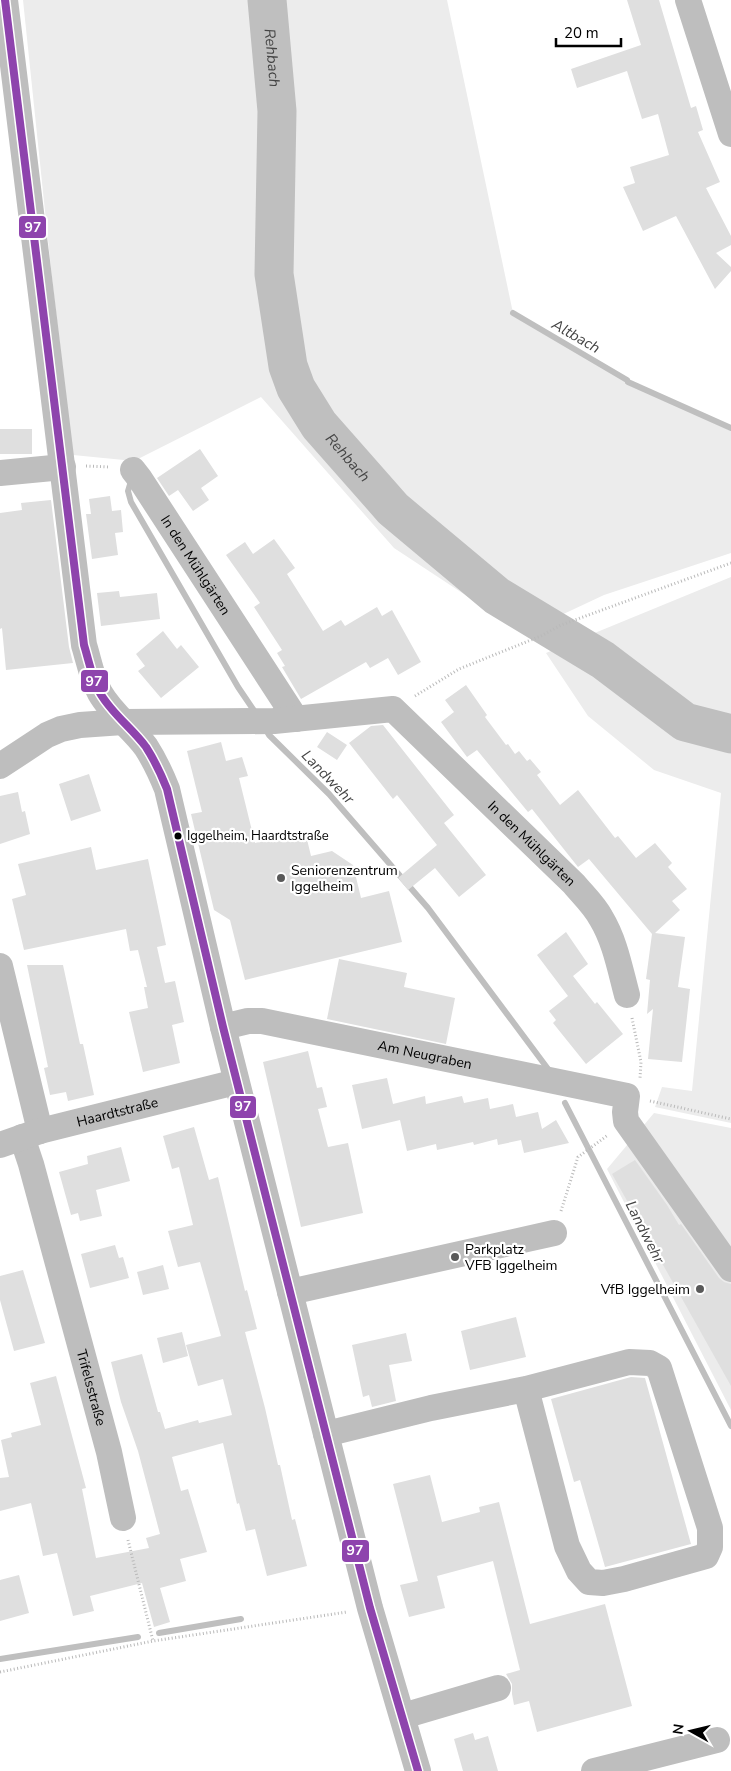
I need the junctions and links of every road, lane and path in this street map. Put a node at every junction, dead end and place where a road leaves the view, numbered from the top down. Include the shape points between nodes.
1 (5, 0) edge
2 (688, 0) edge
3 (731, 134) edge
4 (63, 467) junction
5 (133, 470) joint
6 (0, 472) edge
7 (731, 563) edge
8 (393, 709) junction
9 (275, 720) junction
10 (123, 722) junction
11 (0, 766) edge
12 (0, 966) edge
13 (627, 995) joint
14 (223, 1027) junction
15 (236, 1082) junction
16 (627, 1096) junction
17 (731, 1119) edge
18 (21, 1138) edge
19 (599, 1141) dead end
20 (554, 1233) joint
21 (731, 1269) edge
22 (290, 1292) junction
23 (526, 1390) junction
24 (326, 1434) junction
25 (122, 1518) joint
26 (370, 1608) junction
27 (153, 1641) junction
28 (0, 1672) edge
29 (498, 1688) dead end
30 (403, 1716) junction
31 (717, 1740) dead end
32 (418, 1771) edge
33 (594, 1771) edge

1 - 4 street
2 - 3 street
4 - 5 path via 104,466
4 - 6 street
4 - 10 street via 84,645 100,693
5 - 9 street, In den Mühlgärten
7 - 8 path via 561,624 541,636 460,669
8 - 9 street
8 - 13 street, In den Mühlgärten via 587,899 610,934
9 - 10 street
10 - 11 street via 61,729
10 - 14 street via 157,764 167,789
12 - 18 street, Trifelsstraße
13 - 16 path via 642,1062 640,1078
14 - 15 street
14 - 16 street, Am Neugraben via 262,1021
15 - 18 street, Haardtstraße
15 - 22 street
16 - 17 path
16 - 21 street via 626,1121
18 - 25 street, Trifelsstraße via 31,1164 99,1415
19 - 20 path via 578,1157
20 - 22 street
22 - 24 street
23 - 23 street via 629,1362 659,1368 710,1528 710,1547 706,1556 624,1579 588,1582 567,1546
23 - 24 street via 431,1408
24 - 26 street
25 - 27 path
26 - 27 path
26 - 30 street
27 - 28 path
29 - 30 street
30 - 32 street
31 - 33 street

